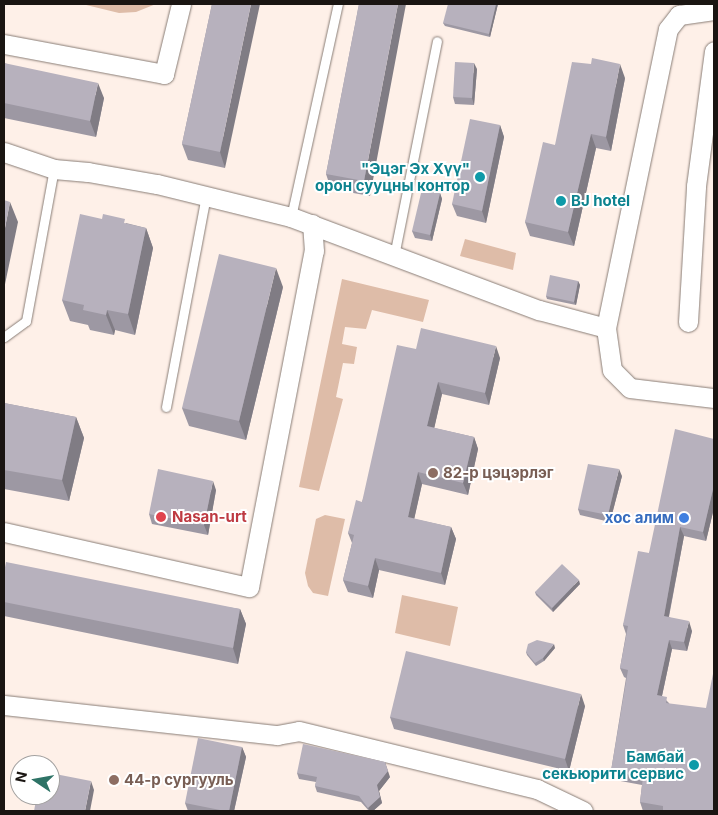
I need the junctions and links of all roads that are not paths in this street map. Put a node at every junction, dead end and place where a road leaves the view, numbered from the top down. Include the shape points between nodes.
1 (181, 4) edge
2 (338, 4) edge
3 (714, 10) edge
4 (437, 41) dead end
5 (4, 44) edge
6 (714, 51) edge
7 (4, 152) edge
8 (54, 169) junction
9 (206, 196) junction
10 (291, 217) junction
11 (312, 224) junction
12 (394, 256) junction
13 (688, 322) dead end
14 (606, 328) junction
15 (4, 337) edge
16 (714, 398) edge
17 (166, 407) dead end
18 (4, 532) edge
19 (4, 705) edge
20 (583, 811) edge

1 - 5 street via 164,74
2 - 10 lane
3 - 14 street via 679,16 668,29
4 - 12 lane
6 - 13 street via 696,186
7 - 8 street
8 - 9 street via 158,184
8 - 15 lane via 26,322
9 - 10 street
9 - 17 lane
10 - 11 street
11 - 12 street
11 - 18 street via 314,251 249,587
12 - 14 street via 539,310
14 - 16 street via 612,370 630,388
19 - 20 street via 277,735 299,731 537,789

